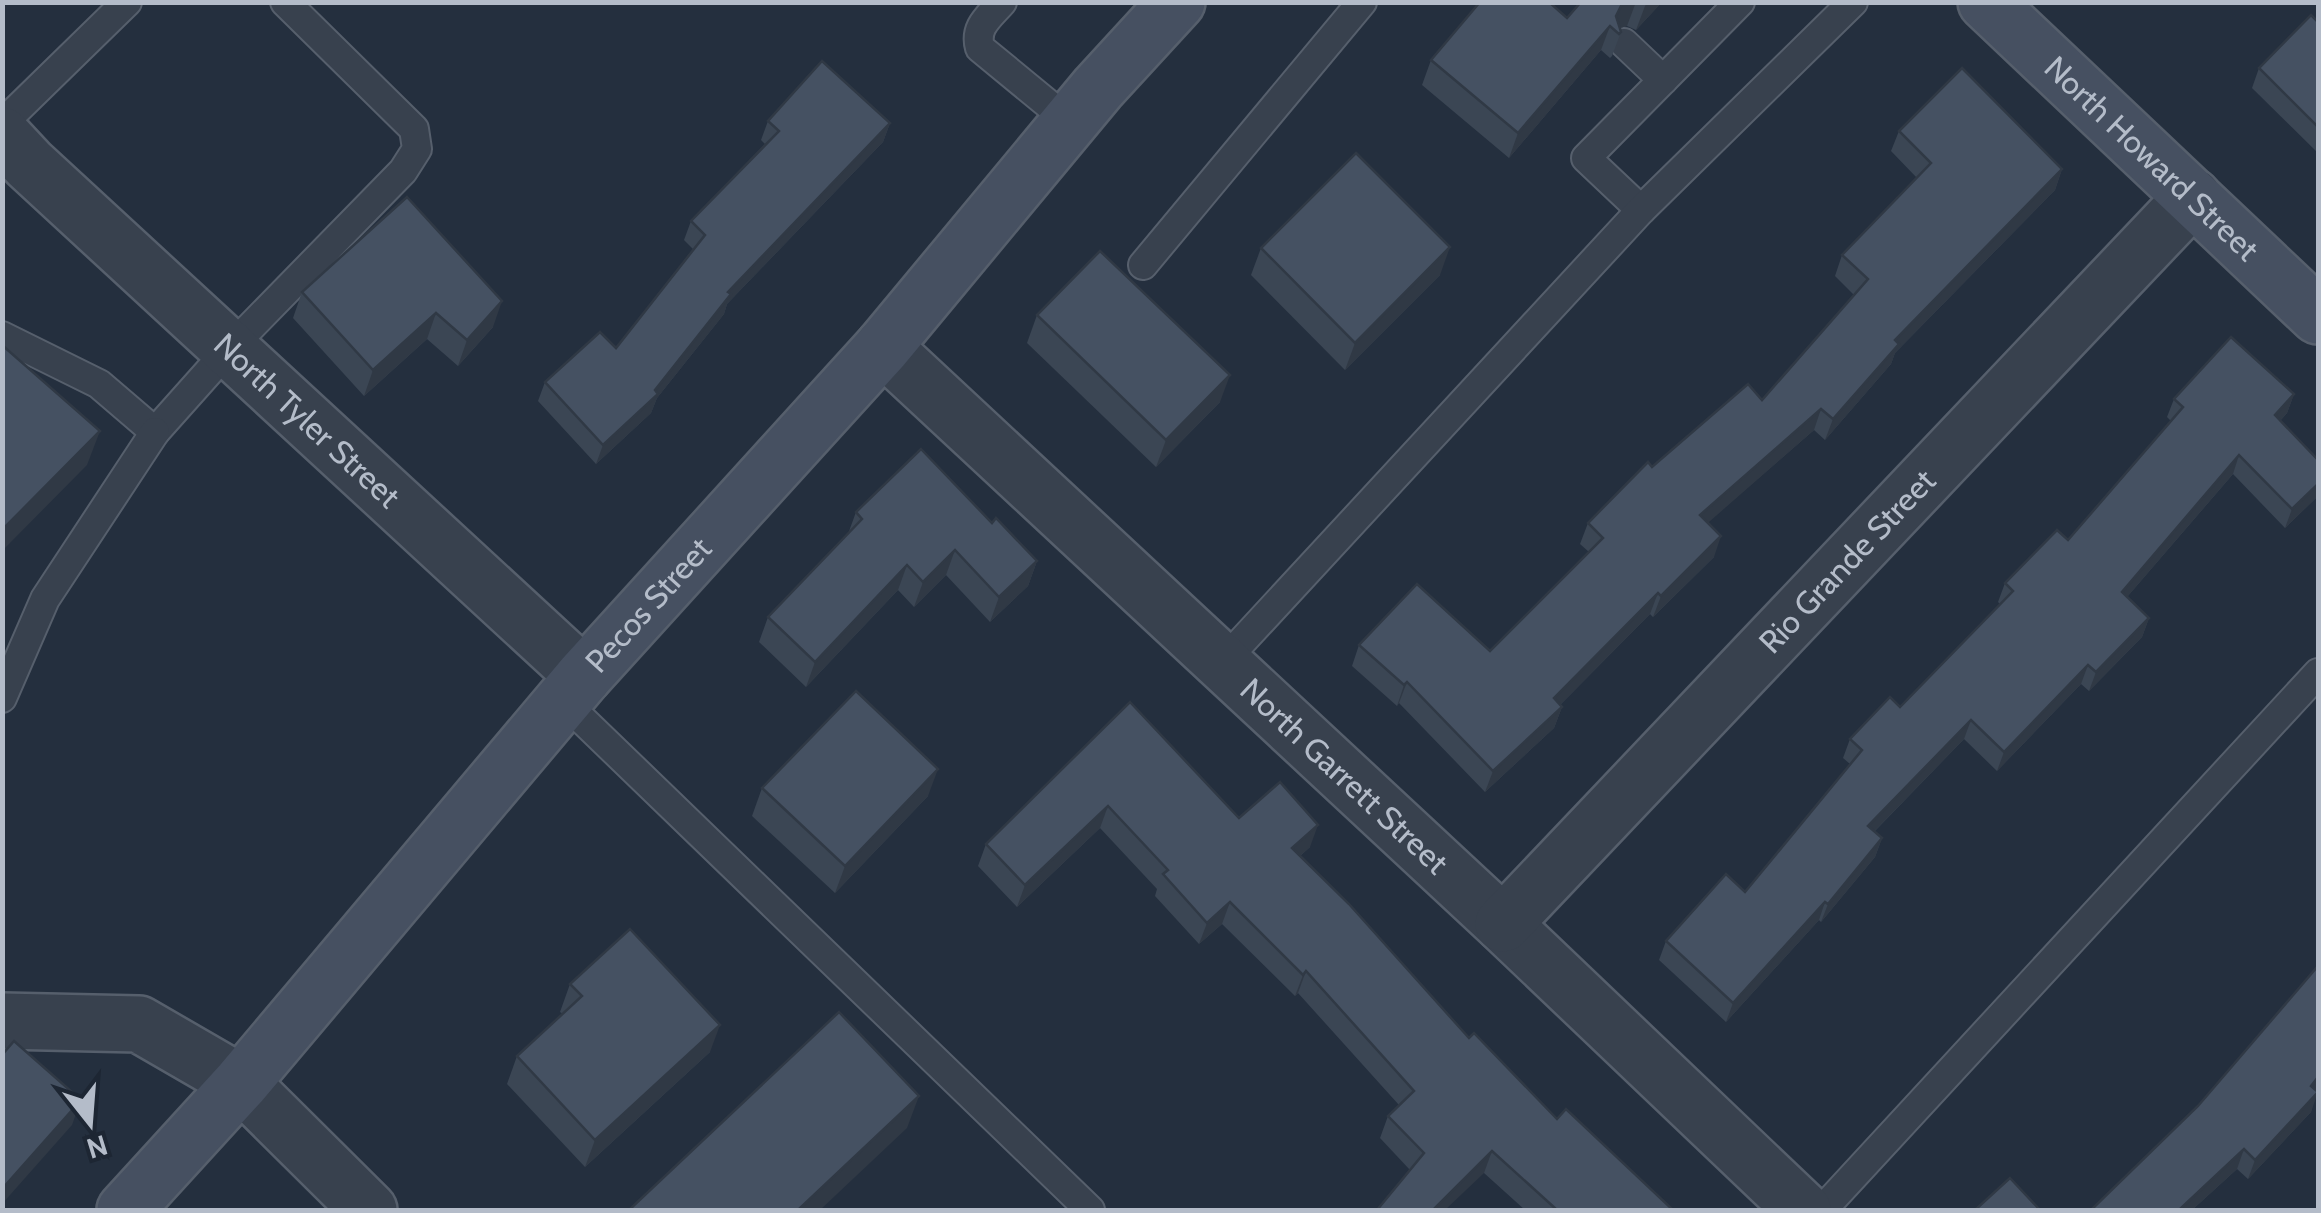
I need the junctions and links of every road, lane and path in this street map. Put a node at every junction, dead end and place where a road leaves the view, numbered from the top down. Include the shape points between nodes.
1 (127, 2) edge
2 (286, 2) edge
3 (1002, 2) edge
4 (1177, 2) edge
5 (1362, 2) edge
6 (1854, 2) edge
7 (1986, 2) edge
8 (1738, 3) edge
9 (1624, 43) edge
10 (1664, 80) junction
11 (1070, 122) junction
12 (11, 141) edge
13 (2193, 198) junction
14 (1642, 210) junction
15 (1142, 266) dead end
16 (2318, 316) edge
17 (2, 336) edge
18 (882, 346) junction
19 (229, 349) junction
20 (155, 432) junction
21 (1222, 664) junction
22 (2318, 673) edge
23 (574, 688) junction
24 (2, 698) edge
25 (1503, 924) junction
26 (2, 1022) edge
27 (241, 1083) junction
28 (126, 1210) edge
29 (369, 1210) edge
30 (1090, 1210) edge
31 (1803, 1210) edge
32 (1822, 1210) edge

1 - 12 lane
2 - 19 lane via 414,130 418,149
3 - 11 lane via 980,26 980,48
4 - 11 street, Pecos Street
5 - 15 lane
6 - 14 lane
7 - 13 street, North Howard Street
8 - 10 lane
9 - 10 lane
10 - 14 lane via 1586,158
11 - 18 street, Pecos Street
12 - 19 street, North Tyler Street
13 - 16 street, North Howard Street
13 - 25 street, Rio Grande Street
14 - 21 lane
17 - 20 lane via 100,384
18 - 21 street, North Garrett Street
18 - 23 street, Pecos Street
19 - 20 lane
19 - 23 street, North Tyler Street
20 - 24 lane via 45,599
21 - 25 street, North Garrett Street
22 - 32 lane
23 - 27 street, Pecos Street
23 - 30 lane
25 - 31 street, North Garrett Street
26 - 27 street via 139,1024
27 - 28 street, Pecos Street
27 - 29 street

